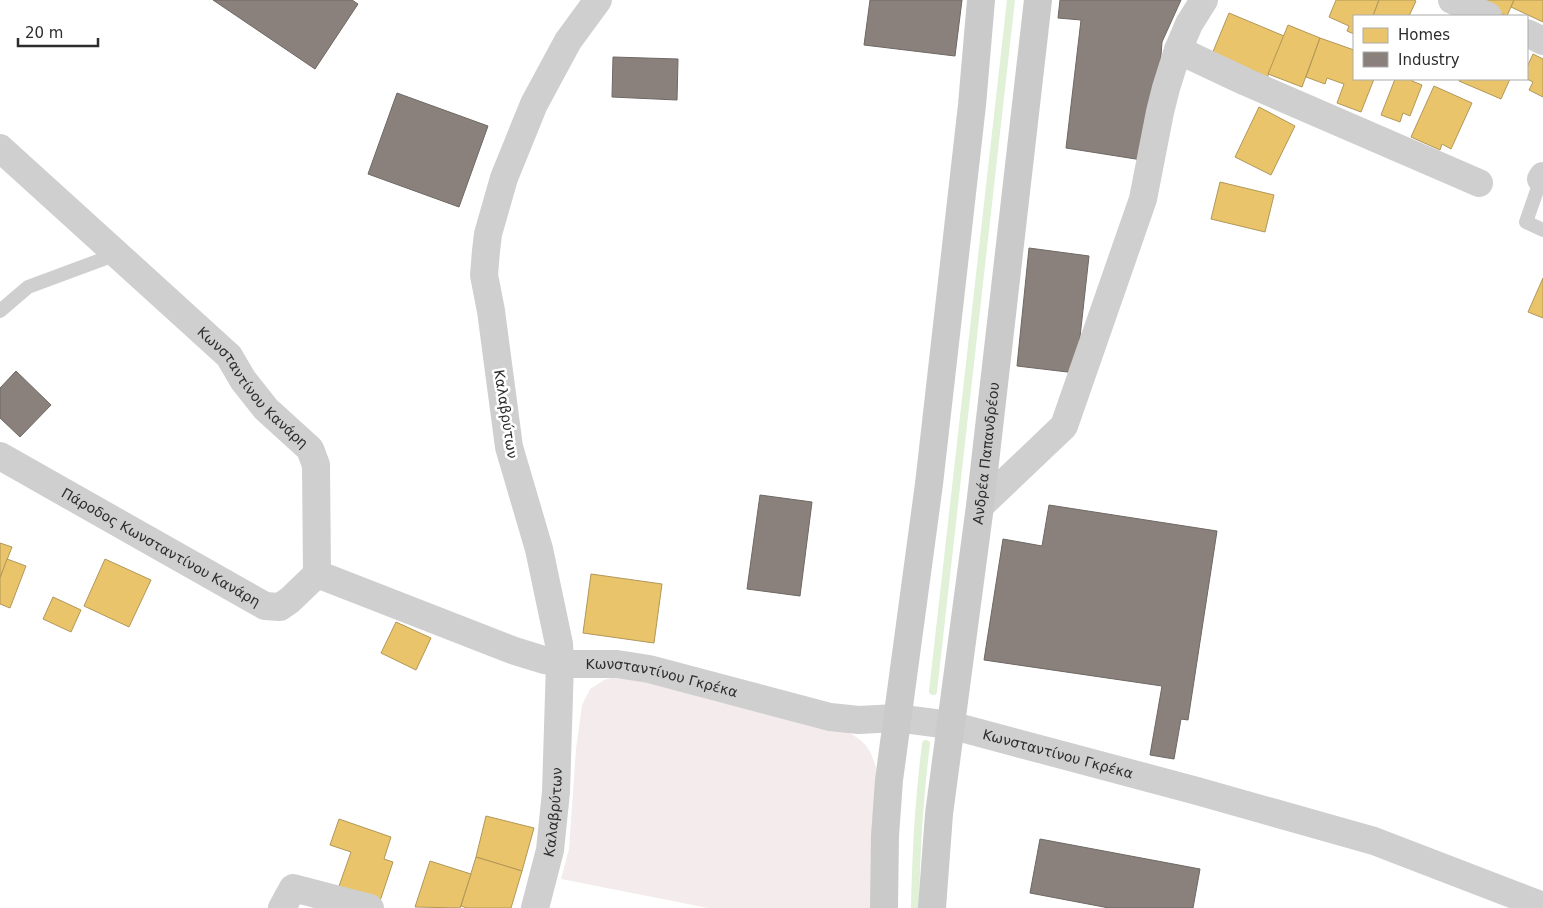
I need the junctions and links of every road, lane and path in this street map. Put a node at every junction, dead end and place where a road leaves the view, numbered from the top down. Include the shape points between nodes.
1 (598, 0) edge
2 (981, 0) edge
3 (1038, 0) edge
4 (1204, 0) edge
5 (1452, 0) edge
6 (1486, 15) edge
7 (1528, 34) edge
8 (1543, 41) edge
9 (1178, 50) junction
10 (0, 148) edge
11 (1542, 177) edge
12 (1479, 183) dead end
13 (1543, 230) edge
14 (117, 254) junction
15 (0, 311) edge
16 (0, 456) edge
17 (980, 506) junction
18 (317, 574) junction
19 (560, 663) junction
20 (896, 718) junction
21 (950, 726) junction
22 (1543, 906) edge
23 (282, 908) edge
24 (370, 908) edge
25 (535, 908) edge
26 (884, 908) edge
27 (932, 908) edge

1 - 19 street, Καλαβρύτων via 568,41 547,78 517,145 488,234 484,275 509,447 539,549
2 - 20 main road via 929,484
3 - 17 main road, Ανδρέα Παπανδρέου
4 - 9 street
5 - 6 street
7 - 8 street
9 - 12 street
9 - 17 street via 1164,96 1143,199 1064,426
10 - 14 street, Κωνσταντίνου Κανάρη
11 - 13 lane via 1526,222
14 - 15 lane via 28,287
14 - 18 street, Κωνσταντίνου Κανάρη via 230,356 243,380 266,409 310,449 316,465
16 - 18 street, Πάροδος Κωνσταντίνου Κανάρη via 265,606 280,607
17 - 21 main road, Ανδρέα Παπανδρέου
18 - 19 street via 512,650
19 - 20 street, Κωνσταντίνου Γκρέκα via 617,664 649,669 830,716 859,720
19 - 25 street, Καλαβρύτων via 559,739 550,850
20 - 21 street, Κωνσταντίνου Γκρέκα
20 - 26 main road via 887,799
21 - 22 street, Κωνσταντίνου Γκρέκα via 1374,841
21 - 27 main road, Ανδρέα Παπανδρέου
23 - 24 street via 293,888

